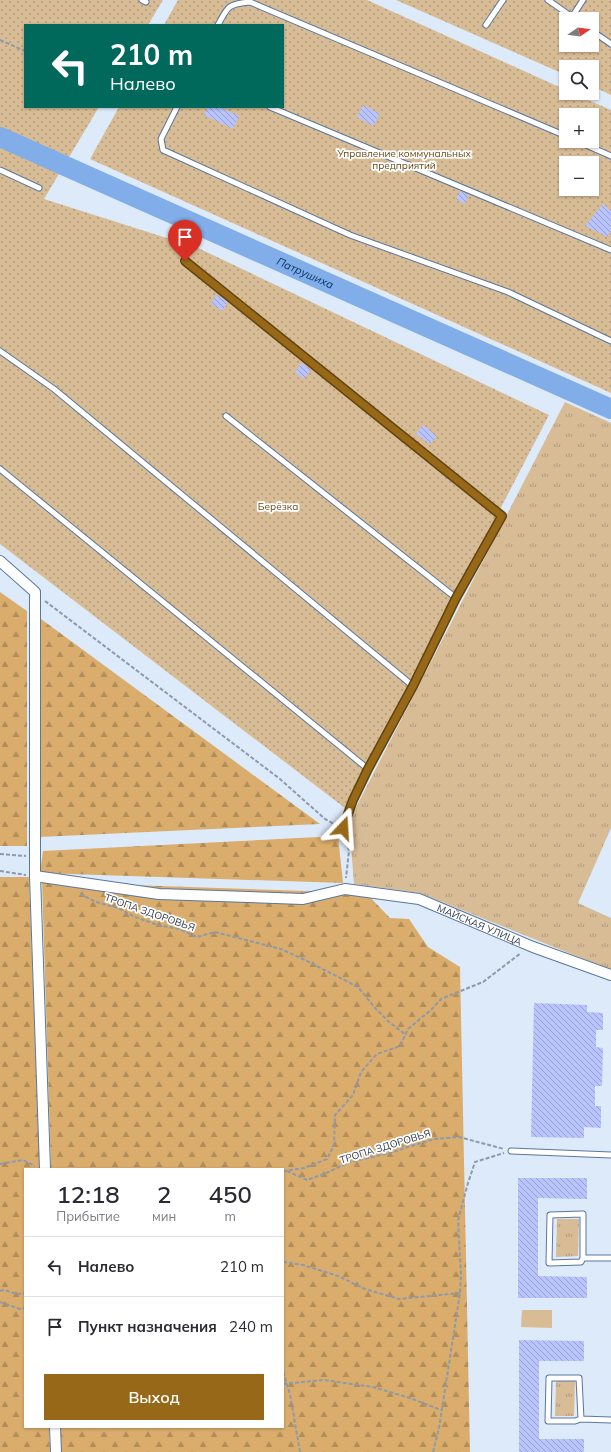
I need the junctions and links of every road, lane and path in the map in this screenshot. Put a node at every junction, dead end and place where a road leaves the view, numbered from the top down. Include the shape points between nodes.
1 (503, 0) edge
2 (548, 0) edge
3 (583, 0) edge
4 (565, 12) edge
5 (577, 12) edge
6 (218, 24) edge
7 (486, 25) dead end
8 (599, 36) edge
9 (0, 40) edge
10 (611, 44) edge
11 (24, 51) edge
12 (177, 108) edge
13 (272, 108) edge
14 (559, 133) edge
15 (593, 148) edge
16 (611, 156) edge
17 (0, 170) edge
18 (38, 188) dead end
19 (611, 250) edge
20 (185, 261) dead end
21 (611, 341) edge
22 (0, 351) edge
23 (226, 416) dead end
24 (0, 470) edge
25 (0, 561) edge
26 (35, 592) junction
27 (456, 598) junction
28 (413, 686) junction
29 (368, 769) junction
30 (343, 828) junction
31 (0, 854) edge
32 (35, 857) junction
33 (0, 870) edge
34 (35, 876) junction
35 (345, 889) junction
36 (78, 893) dead end
37 (529, 945) junction
38 (611, 975) edge
39 (406, 1035) junction
40 (511, 1151) junction
41 (611, 1155) edge
42 (0, 1164) edge
43 (35, 1166) dead end
44 (46, 1168) edge
45 (287, 1170) junction
46 (284, 1171) edge
47 (583, 1258) junction
48 (611, 1258) edge
49 (284, 1262) edge
50 (0, 1291) edge
51 (24, 1293) edge
52 (460, 1293) junction
53 (0, 1302) edge
54 (24, 1308) edge
55 (284, 1376) edge
56 (286, 1383) junction
57 (441, 1410) junction
58 (580, 1419) junction
59 (611, 1420) edge
60 (55, 1428) edge
61 (56, 1452) edge
62 (300, 1452) edge
63 (433, 1452) edge

1 - 7 lane
2 - 4 lane
3 - 5 lane
6 - 14 lane via 226,9 250,2
8 - 10 lane
9 - 11 path
12 - 21 lane via 161,139 163,150 350,235 508,292
13 - 19 lane
15 - 16 lane
17 - 18 lane
20 - 27 lane via 502,516
22 - 28 lane via 54,389
23 - 27 lane
24 - 29 lane
25 - 26 street
26 - 30 path via 280,779 325,819
26 - 32 street
27 - 28 lane
28 - 29 lane
29 - 30 lane
30 - 35 path via 349,851
31 - 32 path
32 - 34 street
33 - 34 path
34 - 35 street via 158,894 303,899
34 - 44 street
35 - 37 street, МАЙСКАЯ УЛИЦА via 419,899
36 - 39 path, ТРОПА ЗДОРОВЬЯ via 135,917 179,929 197,938 215,932 281,949 358,987 388,1021
37 - 38 street, МАЙСКАЯ УЛИЦА
37 - 39 path, ТРОПА ЗДОРОВЬЯ via 483,982 441,999 408,1030
39 - 45 path, ТРОПА ЗДОРОВЬЯ via 400,1046 377,1054 361,1072 354,1095 335,1115 334,1145 327,1159 304,1168
40 - 41 lane
40 - 45 path, ТРОПА ЗДОРОВЬЯ via 459,1137 434,1139 350,1162 307,1180
40 - 52 path via 475,1162 458,1220
42 - 43 path via 23,1160
45 - 46 path, ТРОПА ЗДОРОВЬЯ
47 - 47 lane via 581,1262 549,1263 550,1215 583,1214
47 - 48 lane
49 - 52 path via 338,1276 365,1289 399,1299
50 - 51 path
52 - 57 path
53 - 54 path
55 - 56 path
56 - 57 path via 324,1380 372,1387
56 - 62 path
57 - 63 path
58 - 58 lane via 548,1421 549,1378 579,1378
58 - 59 lane
60 - 61 street

